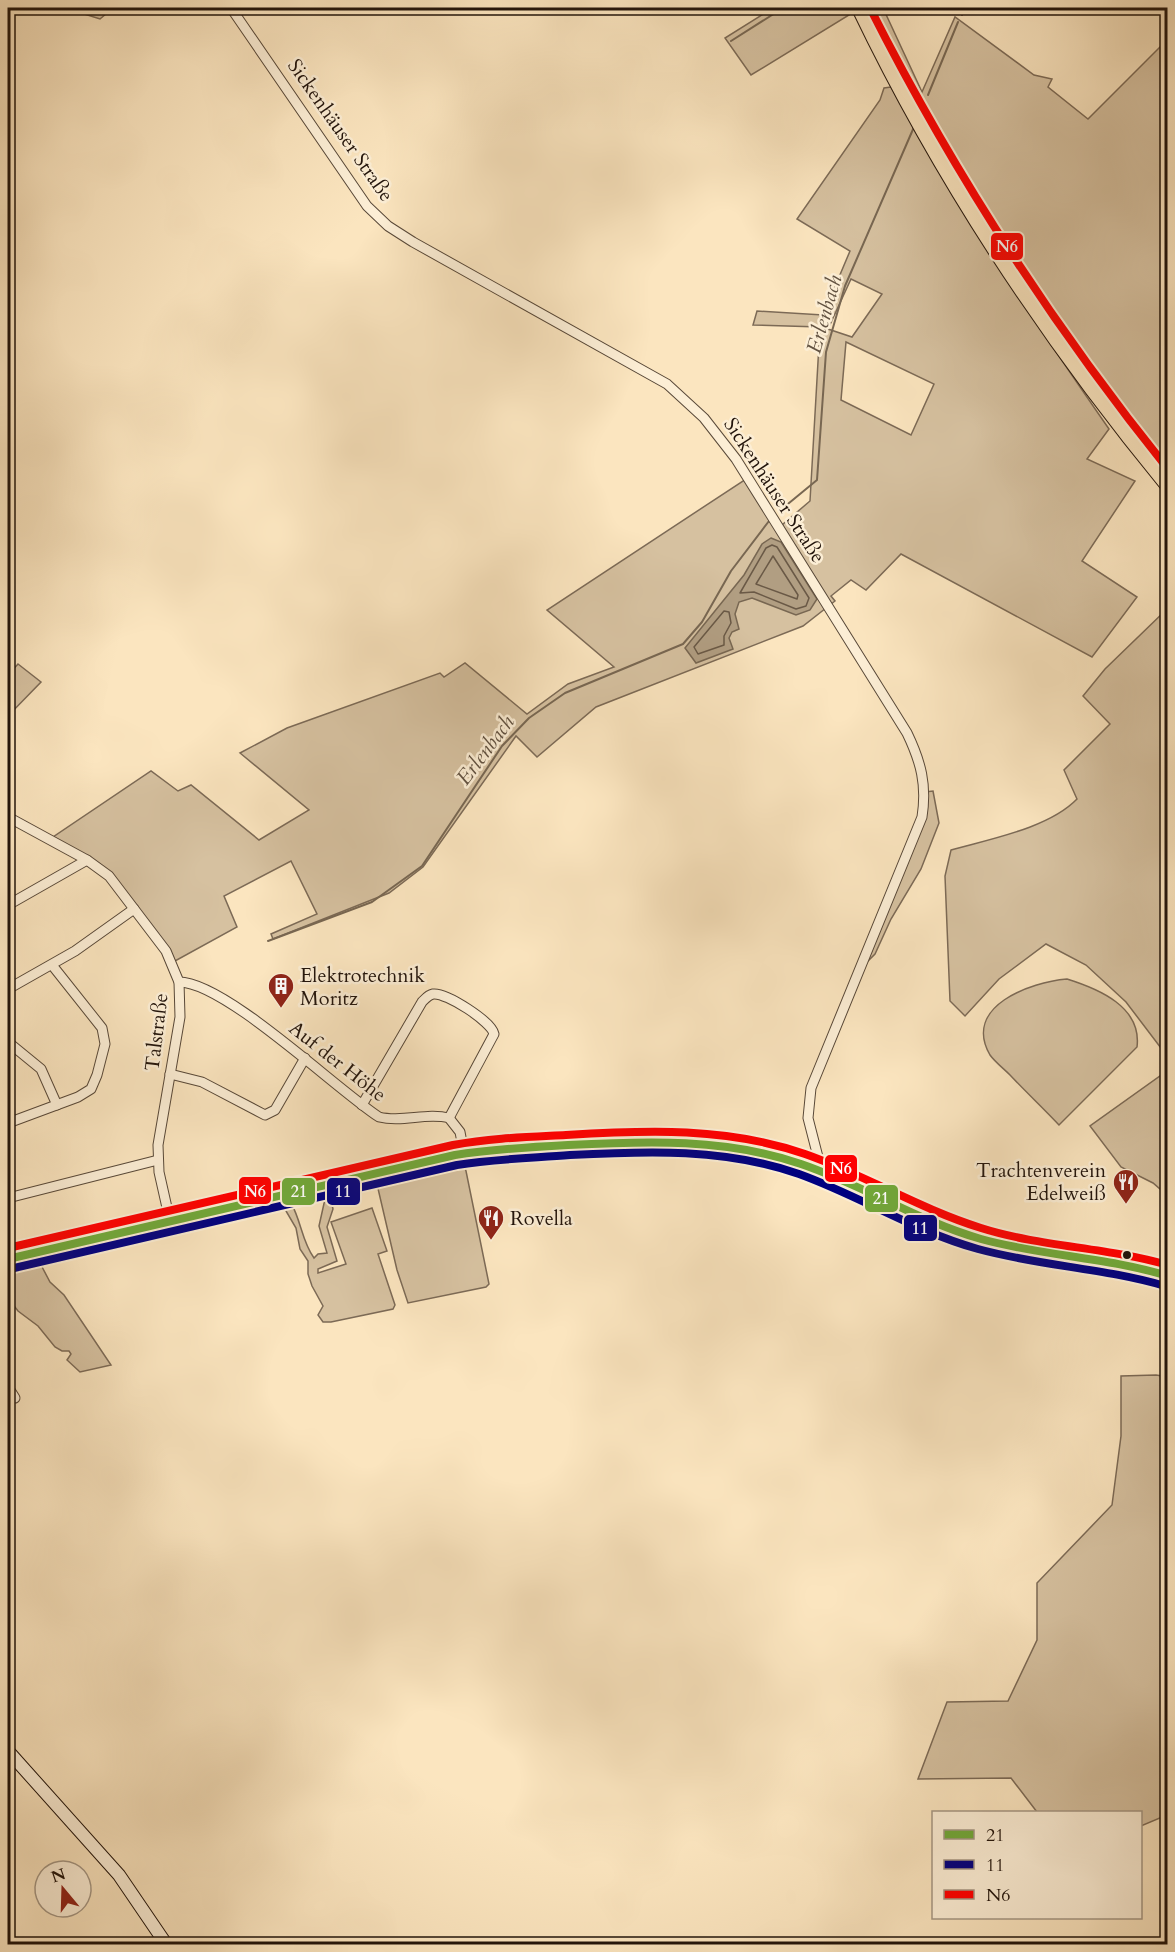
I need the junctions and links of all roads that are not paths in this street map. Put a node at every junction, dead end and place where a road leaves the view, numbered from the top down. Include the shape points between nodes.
1 (231, 8) edge
2 (859, 8) edge
3 (1167, 486) edge
4 (8, 817) edge
5 (87, 860) junction
6 (8, 905) edge
7 (134, 909) junction
8 (52, 964) junction
9 (179, 982) junction
10 (8, 988) edge
11 (8, 1042) edge
12 (305, 1058) junction
13 (170, 1074) junction
14 (57, 1105) junction
15 (362, 1105) junction
16 (449, 1118) junction
17 (8, 1123) edge
18 (464, 1153) junction
19 (158, 1160) junction
20 (822, 1172) junction
21 (8, 1198) edge
22 (170, 1221) junction
23 (8, 1259) edge
24 (1167, 1276) edge
25 (8, 1387) edge
26 (15, 1398) dead end
27 (8, 1750) edge
28 (166, 1944) edge

1 - 20 street, Sickenhäuser Straße via 377,216 413,242 667,384 704,418 735,459 907,733 924,779 922,817 811,1088 807,1118
2 - 3 main road via 950,177 1046,328
4 - 5 street, Talstraße
5 - 6 street
5 - 7 street, Talstraße via 115,883
7 - 8 street
7 - 9 street, Talstraße via 166,951
8 - 10 street
8 - 14 street via 99,1023 105,1038 91,1089
9 - 12 street, Auf der Höhe via 203,988
9 - 13 street, Talstraße via 180,1017
11 - 14 street via 41,1069
12 - 13 street via 275,1110 265,1115 202,1082
12 - 15 street, Auf der Höhe
13 - 19 street, Talstraße via 159,1129
14 - 17 street
15 - 16 street, Auf der Höhe via 387,1119
15 - 16 street via 422,1002 438,994 487,1021 494,1034
16 - 18 street via 460,1132
18 - 20 street via 681,1141 748,1150
18 - 22 street
19 - 21 street
19 - 22 street, Talstraße
20 - 24 street via 928,1220 981,1239 1104,1259
22 - 23 street
25 - 26 street
27 - 28 street via 119,1875

